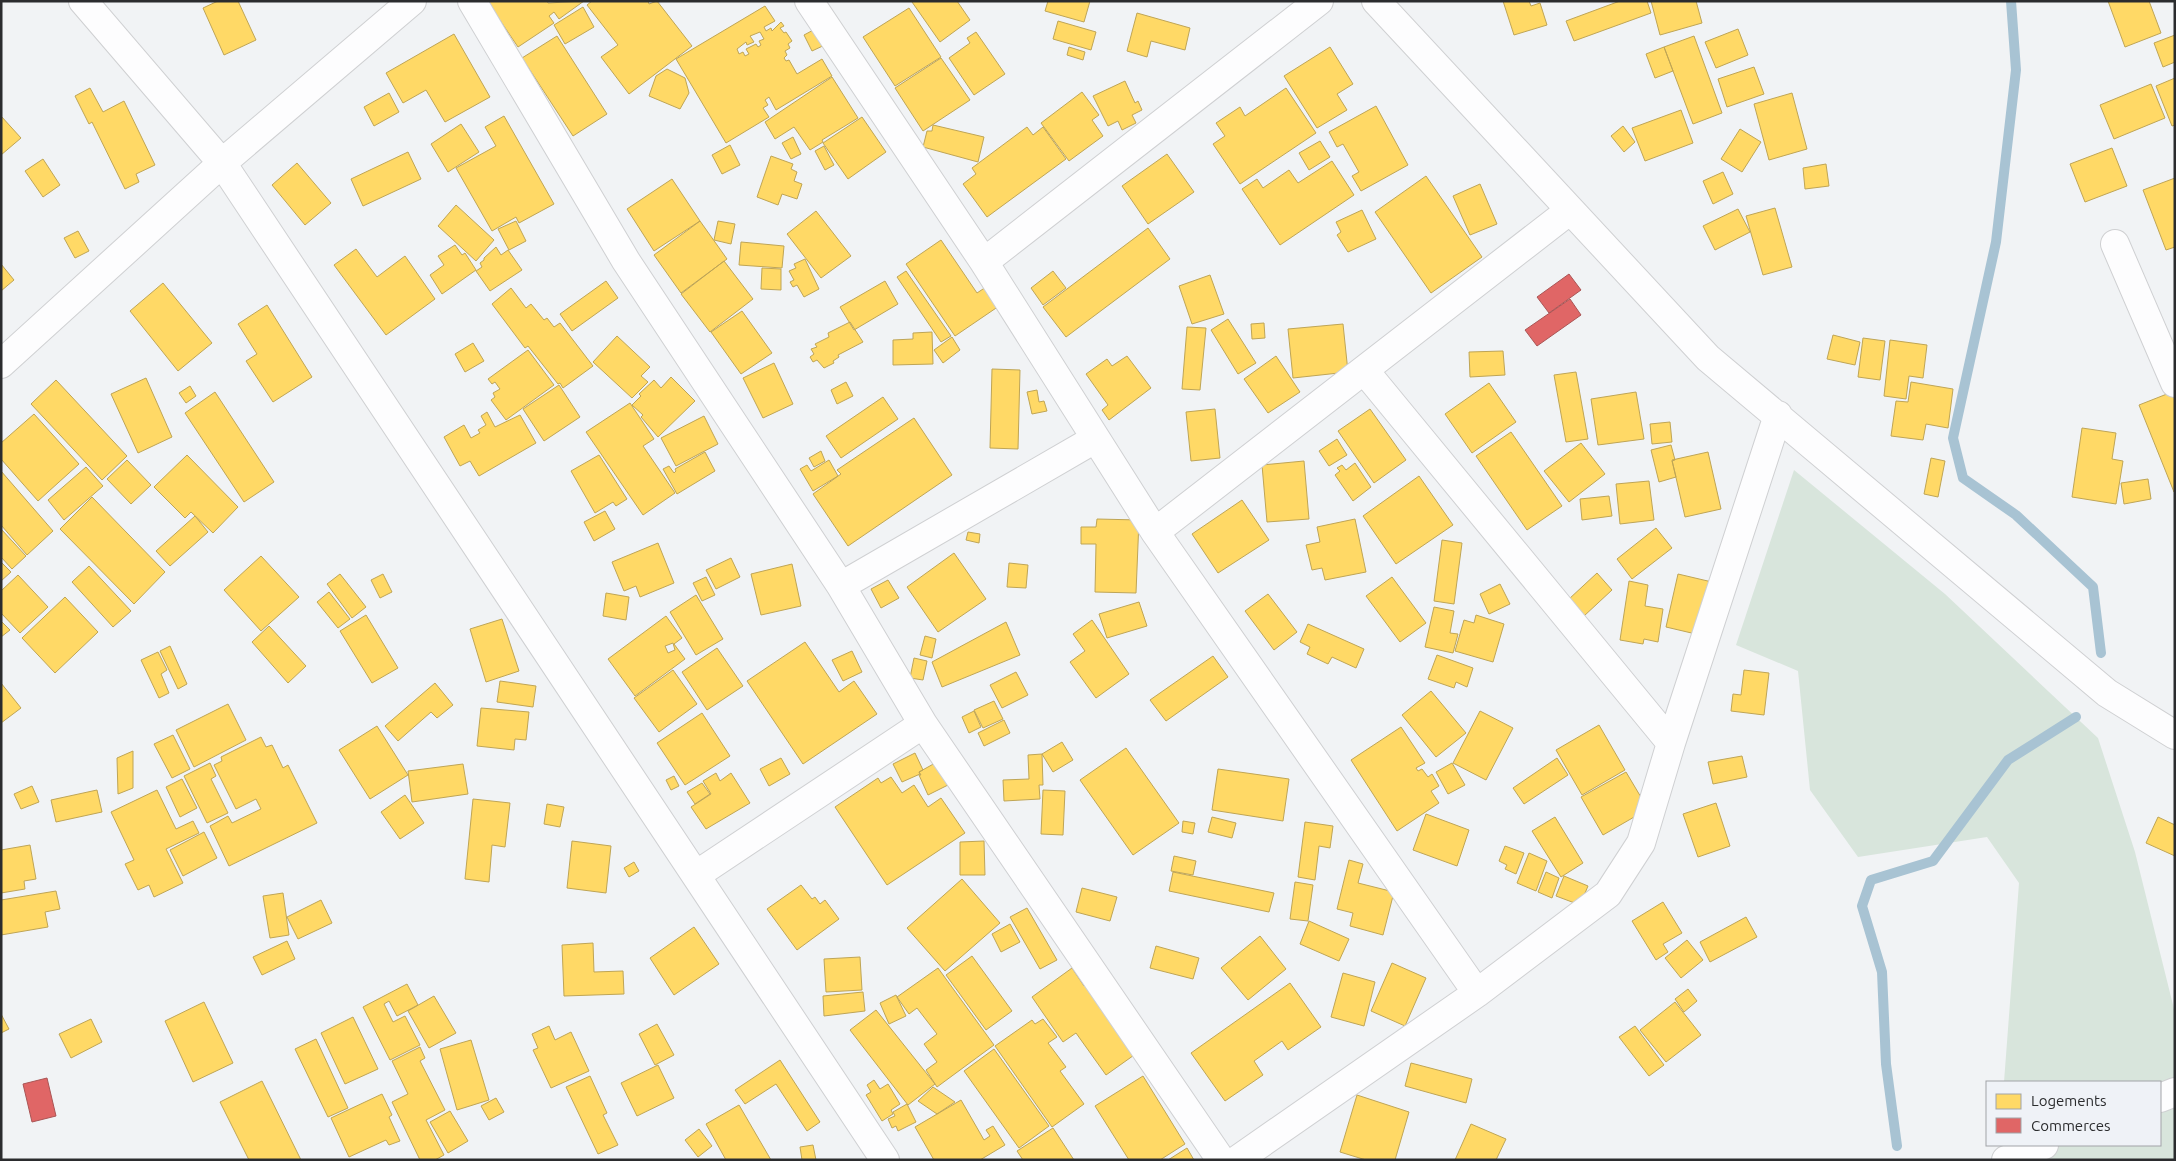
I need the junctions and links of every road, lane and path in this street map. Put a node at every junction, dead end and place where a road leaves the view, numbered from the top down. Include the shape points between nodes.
1 (82, 1) edge
2 (412, 1) edge
3 (472, 1) edge
4 (809, 1) edge
5 (1319, 1) edge
6 (1376, 1) edge
7 (222, 163) junction
8 (1569, 210) junction
9 (2115, 244) dead end
10 (984, 262) junction
11 (1, 364) edge
12 (1364, 370) junction
13 (2175, 383) edge
14 (1778, 415) junction
15 (1095, 439) junction
16 (1155, 532) junction
17 (842, 586) junction
18 (924, 724) junction
19 (2175, 735) edge
20 (1671, 743) junction
21 (696, 875) junction
22 (1477, 993) junction
23 (2175, 1092) edge
24 (2161, 1098) edge
25 (2041, 1146) edge
26 (884, 1160) edge
27 (1221, 1160) edge
28 (1237, 1160) edge
29 (2006, 1160) edge

1 - 7 street
2 - 7 street
3 - 17 street via 626,262
4 - 10 street
5 - 10 street
6 - 8 street
7 - 11 street
7 - 21 street
8 - 12 street
8 - 14 street via 1708,358
9 - 13 street
10 - 15 street
12 - 16 street
12 - 20 street
14 - 19 street via 2107,693
14 - 20 street
15 - 16 street
15 - 17 street
16 - 22 street
17 - 18 street
18 - 21 street
18 - 27 street
20 - 22 street via 1641,843 1608,894
21 - 26 street
22 - 28 street
23 - 24 street
25 - 29 street

